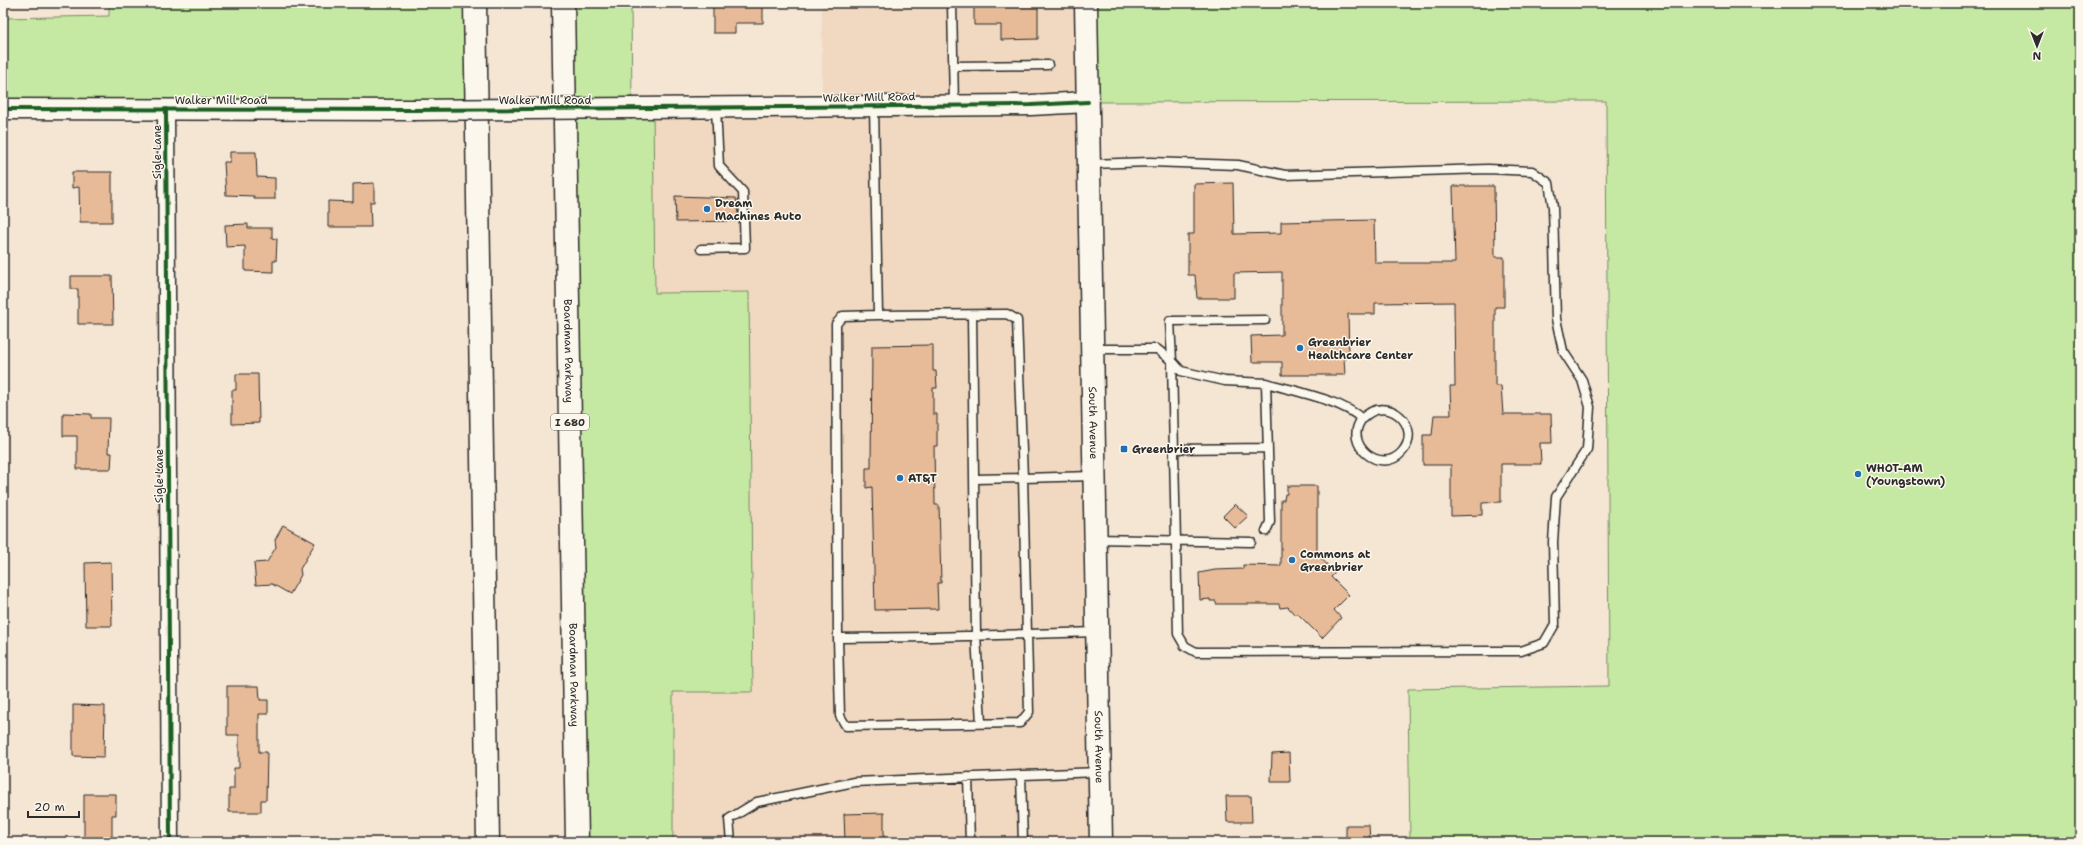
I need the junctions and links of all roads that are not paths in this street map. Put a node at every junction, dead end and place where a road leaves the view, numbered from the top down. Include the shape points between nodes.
1 (474, 3) edge
2 (563, 3) edge
3 (952, 3) edge
4 (1086, 3) edge
5 (1048, 65) dead end
6 (953, 66) junction
7 (1088, 102) junction
8 (874, 106) junction
9 (954, 106) junction
10 (716, 108) junction
11 (3, 109) edge
12 (166, 109) junction
13 (1089, 164) junction
14 (701, 249) dead end
15 (878, 315) junction
16 (972, 315) junction
17 (1265, 320) dead end
18 (1092, 349) junction
19 (1172, 361) junction
20 (1266, 383) junction
21 (1362, 419) junction
22 (1174, 448) junction
23 (1268, 448) junction
24 (1094, 476) junction
25 (1023, 478) junction
26 (976, 479) junction
27 (1266, 531) dead end
28 (1096, 539) junction
29 (1177, 541) junction
30 (1251, 542) dead end
31 (1097, 632) junction
32 (976, 635) junction
33 (1027, 635) junction
34 (838, 638) junction
35 (982, 723) junction
36 (1100, 772) junction
37 (1021, 775) junction
38 (968, 777) junction
39 (170, 842) edge
40 (488, 842) edge
41 (577, 842) edge
42 (730, 842) edge
43 (970, 842) edge
44 (1023, 842) edge
45 (1100, 842) edge

1 - 40 main road
2 - 41 main road, Boardman Parkway / I 680
3 - 6 lane
4 - 7 main road, South Avenue
5 - 6 lane
6 - 9 lane
7 - 9 street, Walker Mill Road
7 - 13 main road, South Avenue
8 - 9 street, Walker Mill Road
8 - 10 street, Walker Mill Road
8 - 15 lane
10 - 12 street, Walker Mill Road, bridge
10 - 14 lane via 718,166 743,192 745,248
11 - 12 street, Walker Mill Road
12 - 39 street, Sigle Lane
13 - 18 main road, South Avenue
13 - 29 lane via 1150,162 1238,165 1285,175 1488,169 1532,171 1549,183 1553,207 1556,318 1563,351 1582,380 1590,407 1587,449 1556,497 1553,542 1555,624 1544,643 1520,651 1196,652 1185,646 1178,634
15 - 16 lane
15 - 34 lane via 843,316 836,324
16 - 25 lane via 1007,314 1017,320
16 - 26 lane
17 - 19 lane via 1170,321
18 - 19 lane via 1157,349
18 - 24 main road, South Avenue
19 - 20 lane via 1181,371 1226,381
19 - 22 lane
20 - 21 lane via 1342,406 1355,412
20 - 23 lane
21 - 21 lane via 1356,432 1358,443 1363,452 1372,459 1393,459 1408,443 1409,432 1398,413 1388,409 1377,409
22 - 23 lane
22 - 29 lane
23 - 27 lane via 1270,522
24 - 25 lane
24 - 28 main road, South Avenue
25 - 26 lane
25 - 33 lane
26 - 32 lane
28 - 29 lane
28 - 31 main road, South Avenue
29 - 30 lane
31 - 33 lane
31 - 36 main road, South Avenue
32 - 33 lane
32 - 34 lane
32 - 35 lane
33 - 35 lane via 1029,712 1020,723
34 - 35 lane via 840,716 846,726
36 - 37 lane
36 - 45 main road, South Avenue
37 - 38 lane
37 - 44 lane
38 - 42 lane via 854,782 757,802 729,819
38 - 43 lane

